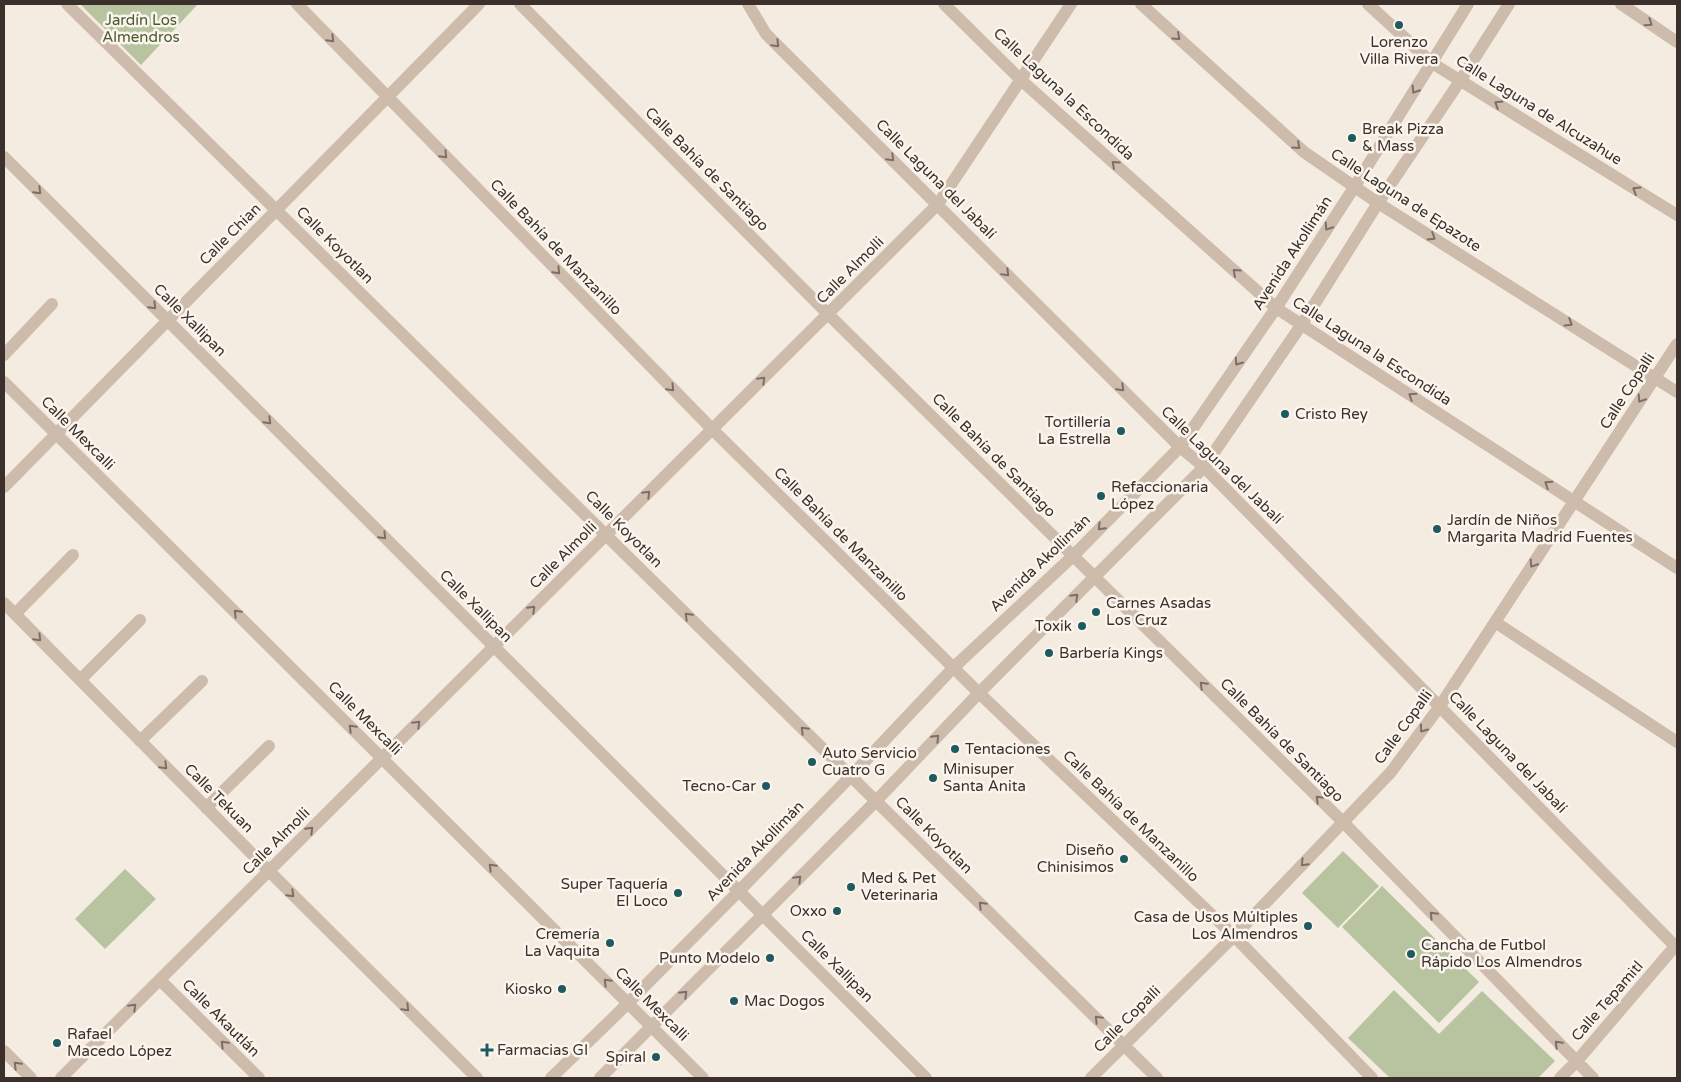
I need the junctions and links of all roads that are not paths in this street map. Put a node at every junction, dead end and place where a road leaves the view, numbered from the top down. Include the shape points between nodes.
1 (67, 4) edge
2 (297, 4) edge
3 (479, 4) edge
4 (520, 4) edge
5 (748, 4) edge
6 (944, 4) edge
7 (1071, 4) edge
8 (1141, 4) edge
9 (1368, 4) edge
10 (1468, 4) edge
11 (1509, 4) edge
12 (1622, 4) edge
13 (1677, 42) edge
14 (1432, 63) junction
15 (1021, 80) junction
16 (1460, 81) junction
17 (387, 97) junction
18 (4, 157) edge
19 (1355, 186) junction
20 (1378, 203) junction
21 (938, 204) junction
22 (276, 210) junction
23 (1677, 216) edge
24 (52, 304) dead end
25 (1276, 308) junction
26 (828, 314) junction
27 (168, 320) junction
28 (1302, 324) junction
29 (1677, 344) edge
30 (4, 354) edge
31 (1655, 377) junction
32 (4, 382) edge
33 (1677, 392) edge
34 (712, 430) junction
35 (56, 434) junction
36 (1180, 447) junction
37 (1204, 467) junction
38 (4, 487) edge
39 (1574, 501) junction
40 (606, 535) junction
41 (73, 555) dead end
42 (1072, 556) junction
43 (1677, 568) edge
44 (1095, 578) junction
45 (4, 603) edge
46 (15, 614) junction
47 (140, 620) dead end
48 (1495, 622) junction
49 (494, 647) junction
50 (953, 668) junction
51 (80, 680) junction
52 (202, 680) dead end
53 (979, 693) junction
54 (1440, 706) junction
55 (140, 741) junction
56 (1677, 742) edge
57 (269, 746) dead end
58 (382, 758) junction
59 (851, 776) junction
60 (876, 801) junction
61 (206, 808) junction
62 (1344, 823) junction
63 (269, 871) junction
64 (739, 891) junction
65 (763, 915) junction
66 (1234, 936) junction
67 (1677, 946) edge
68 (160, 980) junction
69 (628, 1003) junction
70 (651, 1026) junction
71 (1124, 1045) junction
72 (4, 1051) edge
73 (1576, 1062) junction
74 (31, 1078) edge
75 (61, 1078) edge
76 (259, 1078) edge
77 (477, 1078) edge
78 (551, 1078) edge
79 (600, 1078) edge
80 (703, 1078) edge
81 (926, 1078) edge
82 (1091, 1078) edge
83 (1157, 1078) edge
84 (1372, 1078) edge
85 (1560, 1078) edge
86 (1593, 1078) edge

1 - 22 street, Calle Koyotlan
2 -> 17 street, Calle Bahía de Manzanillo
3 - 17 street, Calle Chian
4 - 26 street, Calle Bahía de Santiago
5 -> 21 street, Calle Laguna del Jabalí via 766,34
6 - 15 street, Calle Laguna la Escondida
7 - 15 street, Calle Almolli
8 -> 19 street, Calle Laguna de Epazote via 1304,152
9 - 14 street, Calle Laguna de Alcuzahue
10 - 14 street, Avenida Akollimán
11 - 16 street
12 -> 13 street
14 - 16 street, Calle Laguna de Alcuzahue
14 -> 19 street, Avenida Akollimán
15 - 21 street, Calle Almolli
25 -> 15 street, Calle Laguna la Escondida
16 - 20 street
23 -> 16 street, Calle Laguna de Alcuzahue
17 - 22 street, Calle Chian
17 -> 34 street, Calle Bahía de Manzanillo
18 -> 27 street, Calle Xallipan
19 - 20 street, Calle Laguna de Epazote
19 -> 25 street, Avenida Akollimán
20 - 28 street
20 -> 31 street, Calle Laguna de Epazote
21 - 26 street, Calle Almolli
21 -> 36 street, Calle Laguna del Jabalí
22 - 27 street, Calle Chian
22 - 40 street, Calle Koyotlan
24 - 30 street
25 - 28 street, Calle Laguna la Escondida
25 -> 36 street, Avenida Akollimán
34 -> 26 street, Calle Almolli
26 - 42 street, Calle Bahía de Santiago
27 - 35 street, Calle Chian
27 -> 49 street, Calle Xallipan
28 - 37 street
39 -> 28 street, Calle Laguna la Escondida
29 - 31 street, Calle Copalli
31 - 33 street, Calle Laguna de Epazote
31 -> 39 street, Calle Copalli
32 - 35 street, Calle Mexcalli
40 -> 34 street, Calle Almolli
34 - 50 street, Calle Bahía de Manzanillo
35 - 38 street, Calle Chian
58 -> 35 street, Calle Mexcalli
36 - 37 street, Calle Laguna del Jabalí
36 -> 42 street, Avenida Akollimán
37 - 44 street
37 - 54 street, Calle Laguna del Jabalí
39 - 43 street, Calle Laguna la Escondida
39 -> 48 street, Calle Copalli
49 -> 40 street, Calle Almolli
59 -> 40 street, Calle Koyotlan
41 - 46 street
42 - 44 street, Calle Bahía de Santiago
42 - 50 street, Avenida Akollimán
53 -> 44 street
62 -> 44 street, Calle Bahía de Santiago
45 - 46 street, Calle Tekuan
46 -> 51 street, Calle Tekuan
47 - 51 street
48 - 54 street, Calle Copalli
48 - 56 street
58 -> 49 street, Calle Almolli
49 - 64 street, Calle Xallipan
50 - 53 street, Calle Bahía de Manzanillo
50 - 59 street, Avenida Akollimán
51 - 55 street, Calle Tekuan
52 - 55 street
60 -> 53 street
53 - 66 street, Calle Bahía de Manzanillo
54 -> 62 street, Calle Copalli via 1391,772
54 - 67 street, Calle Laguna del Jabalí
55 -> 61 street, Calle Tekuan
57 - 61 street
63 -> 58 street, Calle Almolli
69 -> 58 street, Calle Mexcalli
59 - 60 street, Calle Koyotlan
59 - 64 street, Avenida Akollimán
65 -> 60 street
71 -> 60 street, Calle Koyotlan
61 - 63 street, Calle Tekuan
62 -> 66 street, Calle Copalli
73 -> 62 street, Calle Bahía de Santiago
63 - 68 street, Calle Almolli
63 -> 77 street, Calle Tekuan
64 - 65 street, Calle Xallipan
64 - 69 street, Avenida Akollimán
70 -> 65 street
65 - 81 street, Calle Xallipan
66 - 71 street, Calle Copalli
66 - 84 street, Calle Bahía de Manzanillo
67 - 73 street, Calle Tepamitl
75 -> 68 street, Calle Almolli
76 -> 68 street, Calle Akautlán
69 - 70 street, Calle Mexcalli
69 - 78 street, Avenida Akollimán
70 - 79 street
70 - 80 street, Calle Mexcalli
71 - 82 street, Calle Copalli
71 - 83 street, Calle Koyotlan
74 -> 72 street
73 - 85 street, Calle Tepamitl
73 - 86 street, Calle Bahía de Santiago

